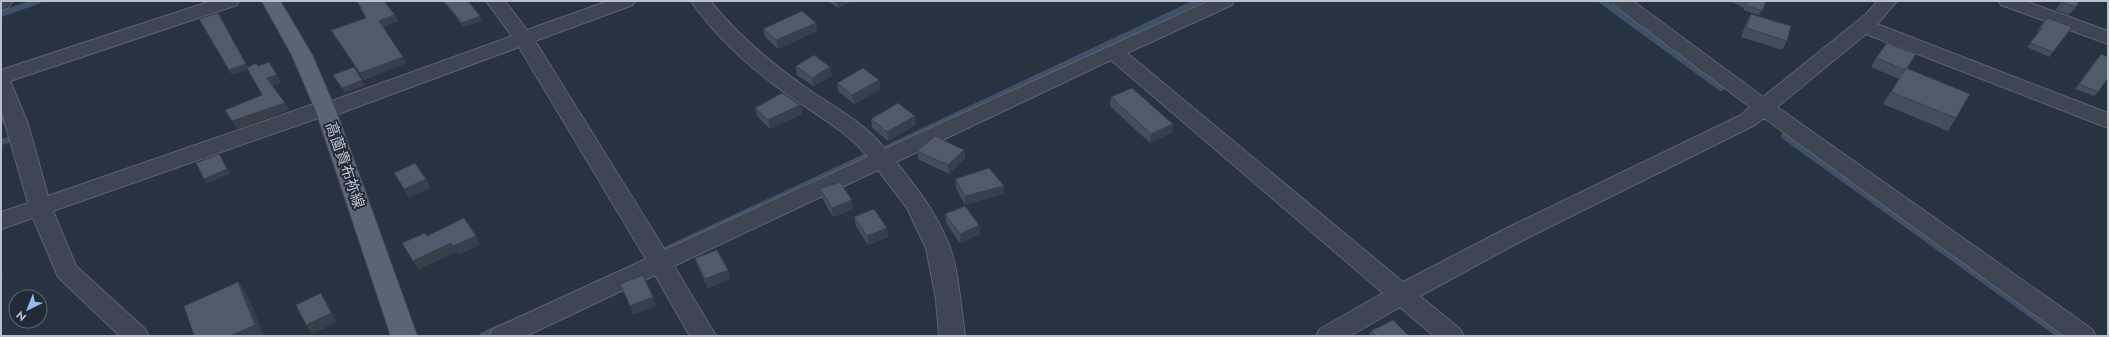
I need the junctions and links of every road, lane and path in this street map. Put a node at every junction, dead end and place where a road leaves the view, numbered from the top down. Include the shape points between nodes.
1 (4, 1) edge
2 (230, 1) edge
3 (271, 1) edge
4 (495, 1) edge
5 (626, 1) edge
6 (700, 1) edge
7 (1225, 1) edge
8 (1621, 1) edge
9 (1888, 1) edge
10 (2008, 1) edge
11 (1, 4) edge
12 (1864, 26) junction
13 (523, 38) junction
14 (2108, 38) edge
15 (1113, 51) junction
16 (1, 77) edge
17 (1, 82) edge
18 (1764, 108) junction
19 (325, 109) junction
20 (2108, 121) edge
21 (882, 160) junction
22 (40, 207) junction
23 (1, 221) edge
24 (659, 264) junction
25 (1402, 294) junction
26 (136, 336) edge
27 (404, 336) edge
28 (502, 336) edge
29 (703, 336) edge
30 (952, 336) edge
31 (1329, 336) edge
32 (1451, 336) edge
33 (2083, 336) edge

1 - 11 street
2 - 16 street
3 - 19 main road, 高薗貴布祢線 via 302,55
4 - 13 street
5 - 13 street
6 - 21 street via 726,33 798,92 843,121 868,142
7 - 15 street
8 - 18 street
9 - 12 street
10 - 14 street
12 - 18 street
12 - 20 street
13 - 19 street
13 - 24 street via 628,208
15 - 21 street
15 - 25 street
17 - 22 street via 18,124
18 - 25 street via 1748,120 1517,233
18 - 33 street
19 - 22 street
19 - 27 main road, 高薗貴布祢線
21 - 24 street
21 - 30 street via 917,204 938,248
22 - 23 street
22 - 26 street via 66,272
24 - 28 street
24 - 29 street
25 - 31 street
25 - 32 street

